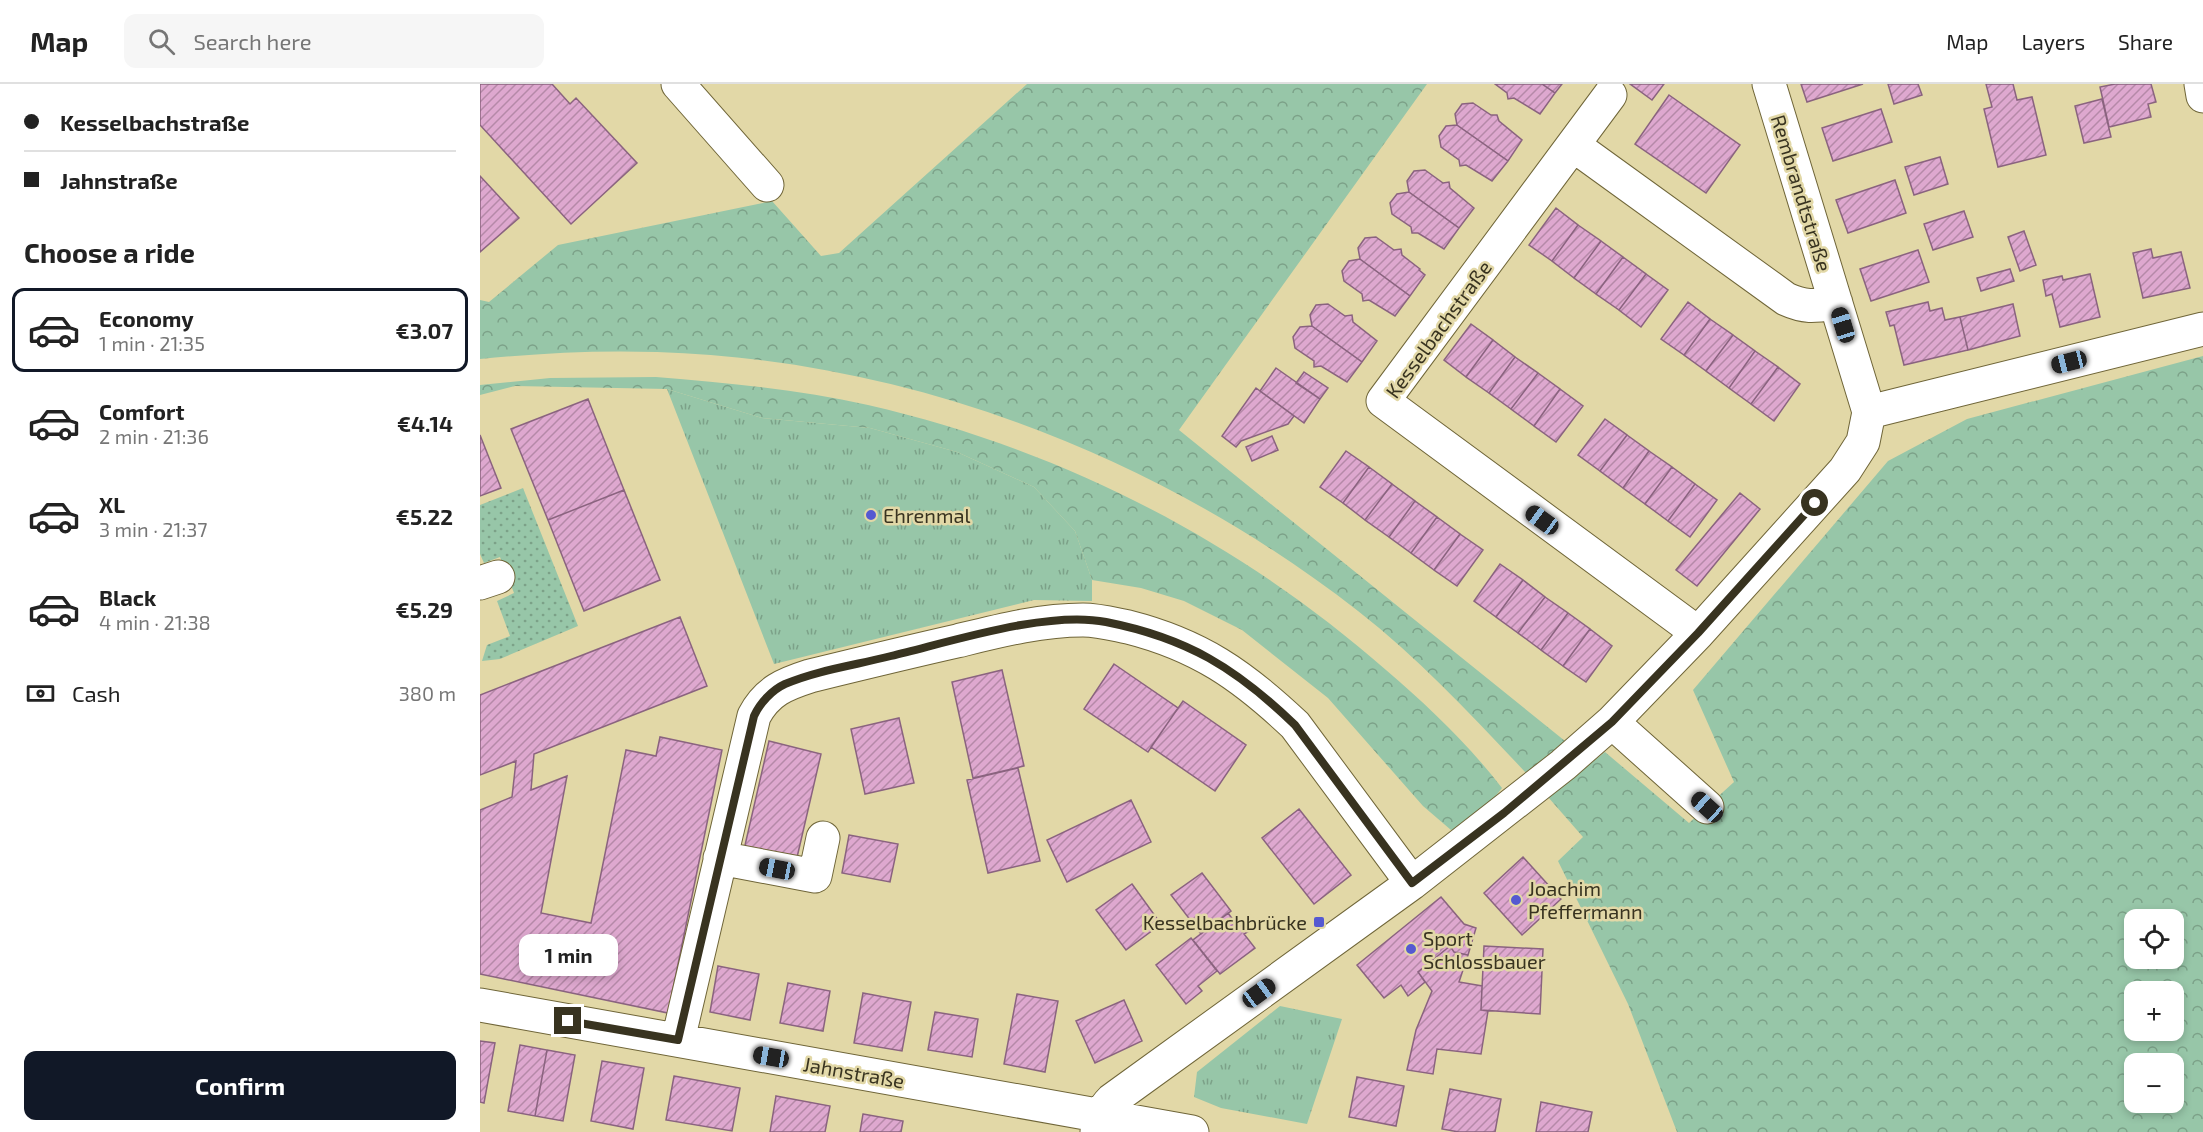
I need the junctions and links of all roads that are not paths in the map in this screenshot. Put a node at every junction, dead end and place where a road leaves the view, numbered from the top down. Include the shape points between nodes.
1 (678, 84) edge
2 (1769, 84) edge
3 (2201, 84) edge
4 (1610, 95) dead end
5 (2203, 96) edge
6 (1573, 145) junction
7 (767, 185) dead end
8 (1836, 303) junction
9 (2203, 329) edge
10 (1869, 412) junction
11 (1698, 633) junction
12 (1612, 722) junction
13 (1707, 807) dead end
14 (823, 838) dead end
15 (720, 858) junction
16 (1412, 883) junction
17 (480, 1005) edge
18 (678, 1040) junction
19 (1099, 1124) edge
20 (1192, 1132) edge

1 - 7 street
2 - 8 street, Rembrandtstraße
3 - 5 street
4 - 6 street, Kesselbachstraße
6 - 8 street via 1786,298 1802,306
6 - 11 street, Kesselbachstraße via 1383,401
8 - 10 street
9 - 10 street
10 - 11 street via 1863,442 1845,471
11 - 12 street
12 - 13 street
12 - 16 street via 1504,813
14 - 15 street via 815,876
15 - 16 street via 754,716 759,706 783,685 810,675 1003,630 1084,620 1155,634 1192,648 1233,672 1295,725
15 - 18 street
16 - 19 street via 1112,1100 1104,1108
17 - 18 street, Jahnstraße
18 - 19 street, Jahnstraße
19 - 20 street, Jahnstraße

